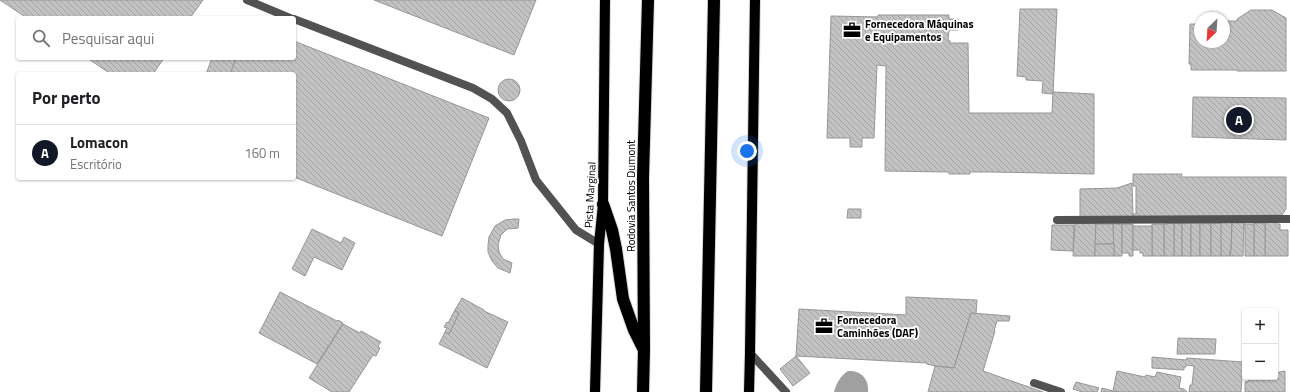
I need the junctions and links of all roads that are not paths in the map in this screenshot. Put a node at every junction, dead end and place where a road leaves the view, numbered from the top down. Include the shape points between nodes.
1 (247, 0) edge
2 (605, 0) edge
3 (648, 0) edge
4 (714, 0) edge
5 (755, 0) edge
6 (285, 16) edge
7 (296, 20) edge
8 (603, 204) junction
9 (1290, 219) edge
10 (1056, 220) dead end
11 (599, 244) junction
12 (644, 350) junction
13 (750, 353) junction
14 (1034, 383) dead end
15 (595, 392) edge
16 (643, 392) edge
17 (706, 392) edge
18 (749, 392) edge
19 (786, 392) edge
20 (1061, 392) edge

1 - 6 lane
2 - 8 main road, Pista Marginal
3 - 12 highway, Rodovia Santos Dumont via 643,177
4 - 17 highway
5 - 13 main road
7 - 11 lane via 473,88 492,99 507,113 536,180 576,230
8 - 11 main road, Pista Marginal
8 - 12 highway via 612,230 623,299
9 - 10 lane
11 - 15 main road, Pista Marginal
12 - 16 highway, Rodovia Santos Dumont
13 - 18 main road
13 - 19 lane
14 - 20 lane

